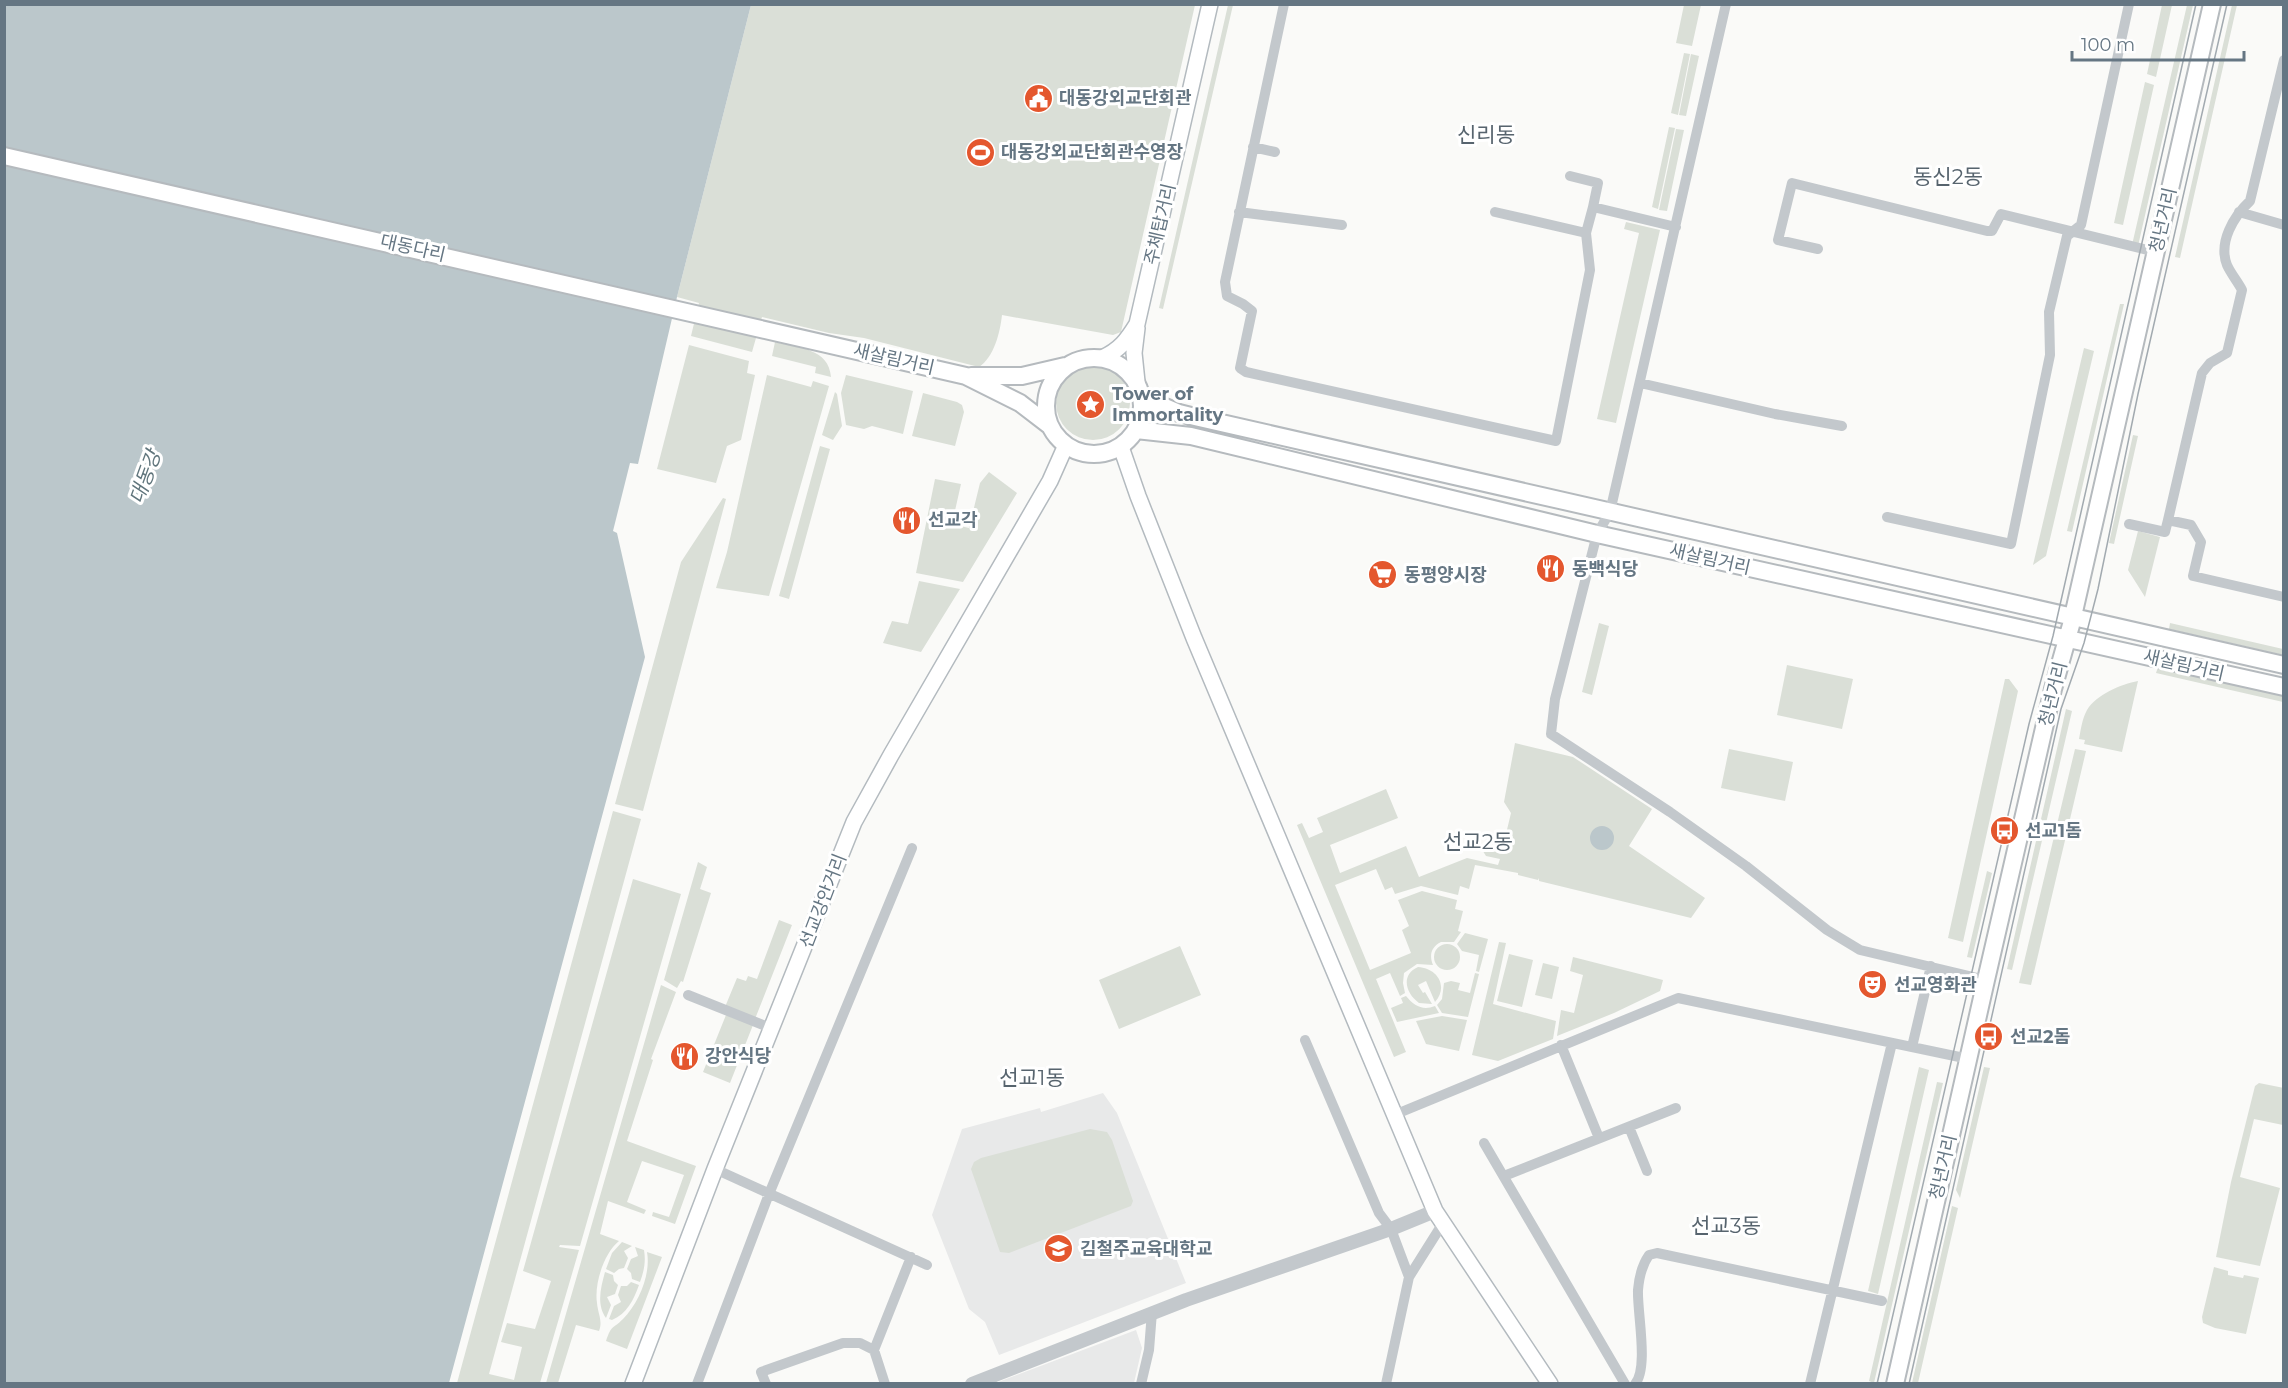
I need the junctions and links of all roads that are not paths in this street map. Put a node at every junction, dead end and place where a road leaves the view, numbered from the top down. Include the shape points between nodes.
1 (1210, 4) edge
2 (1284, 4) edge
3 (1726, 4) edge
4 (2129, 4) edge
5 (2212, 4) edge
6 (2283, 60) edge
7 (1252, 147) junction
8 (1275, 152) dead end
9 (4, 156) edge
10 (1570, 176) dead end
11 (1593, 207) junction
12 (1239, 212) junction
13 (1495, 212) dead end
14 (2239, 212) junction
15 (1342, 225) dead end
16 (2283, 225) edge
17 (1676, 227) junction
18 (2072, 232) junction
19 (1586, 233) junction
20 (1818, 249) dead end
21 (2156, 252) junction
22 (1137, 324) junction
23 (822, 342) joint
24 (1102, 358) junction
25 (1065, 366) junction
26 (966, 376) junction
27 (1640, 383) junction
28 (1140, 389) junction
29 (1050, 426) junction
30 (1842, 426) dead end
31 (1136, 430) junction
32 (1066, 445) junction
33 (1121, 447) junction
34 (1610, 512) junction
35 (1887, 517) dead end
36 (2168, 520) junction
37 (2129, 524) dead end
38 (1597, 534) junction
39 (2283, 597) edge
40 (2073, 616) junction
41 (2068, 639) junction
42 (2283, 665) edge
43 (2283, 687) edge
44 (912, 848) dead end
45 (1931, 966) junction
46 (1986, 980) junction
47 (688, 995) dead end
48 (773, 1029) junction
49 (1305, 1040) dead end
50 (1892, 1043) junction
51 (1561, 1045) junction
52 (1912, 1047) junction
53 (1969, 1059) junction
54 (1676, 1108) dead end
55 (1394, 1115) junction
56 (1629, 1127) junction
57 (1599, 1138) junction
58 (1484, 1143) dead end
59 (715, 1169) junction
60 (1647, 1171) dead end
61 (1503, 1176) junction
62 (770, 1194) junction
63 (1439, 1217) junction
64 (1391, 1229) junction
65 (911, 1257) junction
66 (927, 1265) dead end
67 (1409, 1277) junction
68 (1834, 1290) junction
69 (1882, 1301) dead end
70 (1152, 1312) junction
71 (874, 1350) junction
72 (633, 1383) edge
73 (697, 1383) edge
74 (766, 1383) edge
75 (885, 1383) edge
76 (972, 1383) edge
77 (1142, 1383) edge
78 (1386, 1383) edge
79 (1550, 1383) edge
80 (1625, 1383) edge
81 (1635, 1383) edge
82 (1810, 1383) edge
83 (1895, 1383) edge

1 - 22 main road, 주체탑거리
2 - 7 street
3 - 17 street
4 - 18 street via 2081,225
5 - 21 main road, 청년거리
6 - 14 street via 2250,201
7 - 8 street
7 - 12 street
9 - 23 main road, 대동다리
10 - 11 street via 1598,183
11 - 17 street
11 - 19 street
12 - 15 street
12 - 19 street via 1225,282 1227,296 1252,311 1240,368 1245,372 1556,441 1590,270
13 - 19 street
14 - 16 street
14 - 36 street via 2230,225 2224,251 2227,265 2242,290 2227,353 2202,373
17 - 27 street
18 - 20 street via 2001,214 1992,231 1987,231 1792,183 1778,240
18 - 21 street
18 - 35 street via 2067,236 2049,312 2050,355 2012,544
21 - 40 main road, 청년거리
22 - 24 main road, 주체탑거리 via 1116,352
22 - 28 main road via 1134,353
23 - 26 main road, 새살림거리
24 - 25 main road, 새살림거리 via 1089,357
24 - 28 main road, 새살림거리 via 1128,370
25 - 26 main road, 새살림거리 via 1022,376
25 - 29 main road via 1049,387 1046,413
26 - 29 main road, 새살림거리 via 1020,403
27 - 30 street
27 - 34 street
28 - 31 main road via 1142,414
28 - 34 main road, 새살림거리 via 1179,413
29 - 32 main road, 새살림거리
31 - 33 main road
31 - 38 main road, 새살림거리 via 1191,436
32 - 33 main road via 1093,454
32 - 48 main road, 선교강안거리 via 1050,481 854,822
33 - 55 main road via 1194,638
34 - 38 street
34 - 40 main road, 새살림거리
36 - 37 street via 2165,532
36 - 39 street via 2191,525 2201,542 2193,576
38 - 41 main road, 새살림거리
38 - 45 street via 1555,699 1551,734 1737,859 1827,930 1860,950
40 - 41 main road, 청년거리
40 - 42 main road, 새살림거리
41 - 43 main road, 새살림거리
41 - 46 main road, 청년거리
44 - 62 street
45 - 46 street
45 - 52 street
46 - 53 main road, 청년거리
47 - 48 street
48 - 59 main road, 선교강안거리
49 - 64 street via 1379,1213
50 - 51 street via 1678,998
50 - 52 street
50 - 68 street
51 - 55 street
51 - 57 street
52 - 53 street
53 - 83 main road, 청년거리
54 - 56 street
55 - 63 main road
56 - 57 street
56 - 60 street
57 - 61 street
58 - 61 street
59 - 62 street
59 - 72 main road, 선교강안거리
61 - 80 street
62 - 65 street
62 - 73 street
63 - 64 street
63 - 67 street
63 - 79 main road
64 - 67 street
64 - 70 street
65 - 66 street
65 - 71 street
67 - 78 street
68 - 69 street
68 - 81 street via 1657,1253 1649,1255 1643,1263 1638,1289 1641,1366
68 - 82 street
70 - 76 street
70 - 77 street
71 - 74 street via 860,1343 843,1343 761,1372
71 - 75 street

